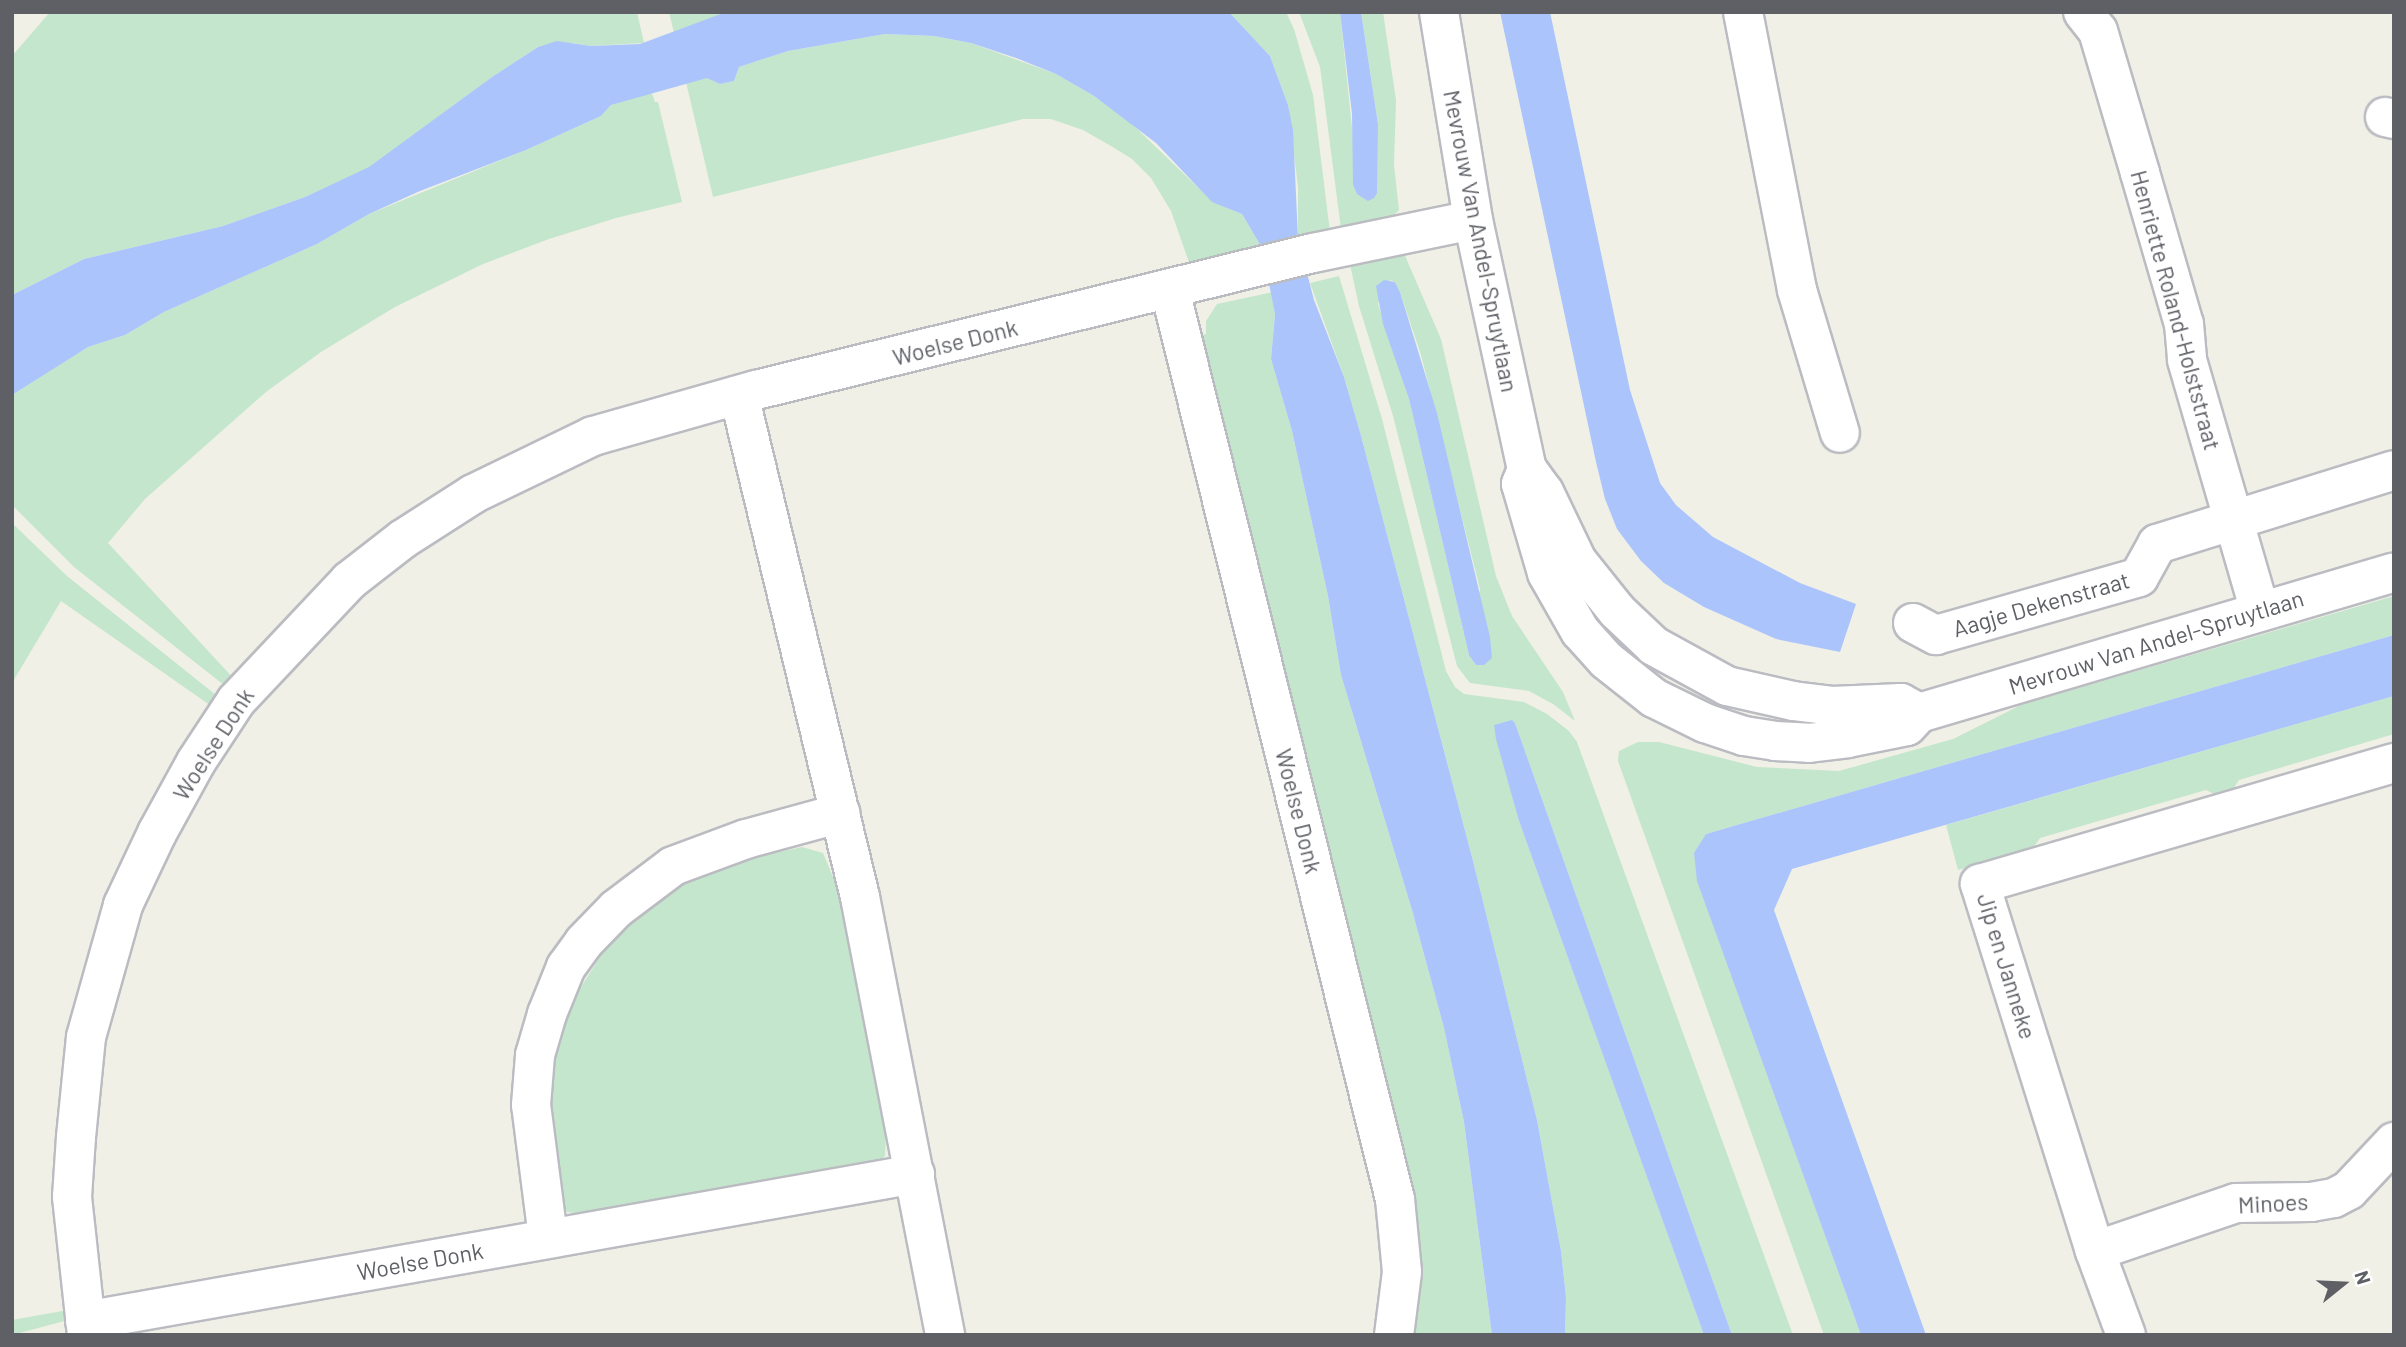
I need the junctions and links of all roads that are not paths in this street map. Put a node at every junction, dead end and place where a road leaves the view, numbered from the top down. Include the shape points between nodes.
1 (1439, 12) edge
2 (1743, 12) edge
3 (2083, 12) edge
4 (1473, 220) junction
5 (1170, 290) junction
6 (739, 395) junction
7 (1840, 433) dead end
8 (2394, 471) edge
9 (2234, 522) junction
10 (2394, 572) edge
11 (2260, 611) junction
12 (1913, 623) dead end
13 (2394, 763) edge
14 (841, 813) junction
15 (2394, 1142) edge
16 (915, 1174) junction
17 (548, 1237) junction
18 (2095, 1251) junction
19 (86, 1328) edge
20 (945, 1335) edge
21 (1394, 1335) edge
22 (2126, 1335) edge

1 - 4 street, Mevrouw Van Andel-Spruytlaan
2 - 7 street via 1797,290
3 - 9 street, Henriette Roland-Holststraat via 2098,31 2184,324 2188,360
4 - 5 street, Woelse Donk via 1313,253
4 - 11 street, Mevrouw Van Andel-Spruytlaan via 1527,469 1521,484 1537,545 1561,602 1580,631 1606,660 1654,698 1744,736 1809,743 1907,726 1919,713
5 - 6 street, Woelse Donk
5 - 21 street, Woelse Donk via 1395,1199 1402,1272
6 - 14 street
6 - 19 street, Woelse Donk via 593,436 472,494 349,581 236,701 196,762 123,905 86,1037 72,1197
8 - 9 street, Aagje Dekenstraat
9 - 11 street, Henriette Roland-Holststraat
9 - 12 street, Aagje Dekenstraat via 2157,544 2139,577 1936,635
10 - 11 street, Mevrouw Van Andel-Spruytlaan
13 - 18 street, Jip en Janneke via 1980,884
14 - 16 street via 881,990
14 - 17 street via 746,838 673,866 616,909 566,967 535,1055 531,1105
15 - 18 street, Minoes via 2349,1190 2334,1198 2236,1203
16 - 17 street, Woelse Donk
16 - 20 street
17 - 19 street, Woelse Donk
18 - 22 street, Jip en Janneke

